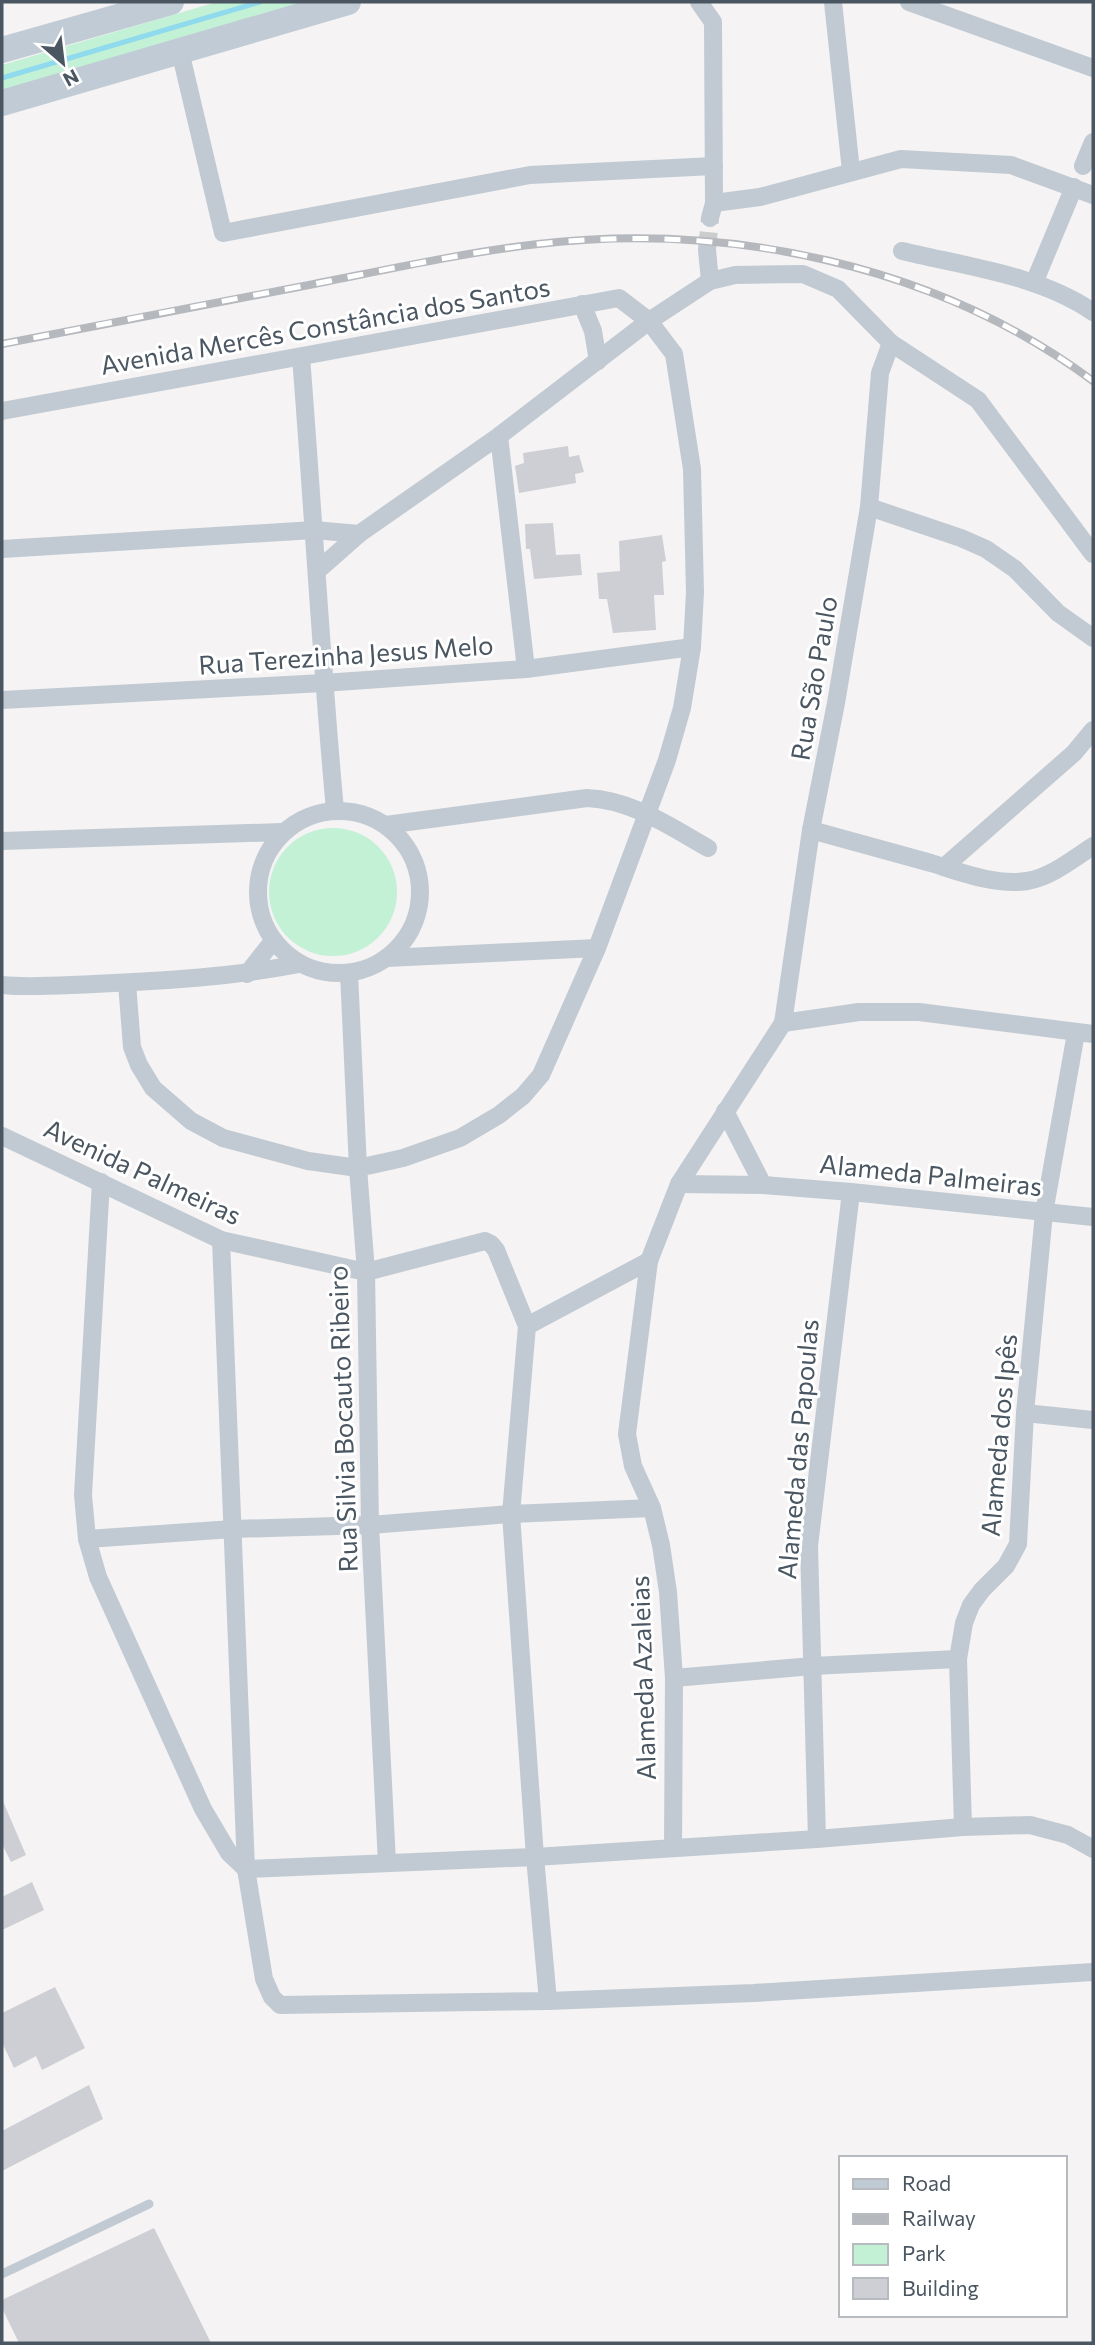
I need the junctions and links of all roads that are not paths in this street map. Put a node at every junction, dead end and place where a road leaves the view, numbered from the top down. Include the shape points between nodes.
1 (172, 2) edge
2 (348, 2) edge
3 (699, 2) edge
4 (833, 2) edge
5 (909, 2) edge
6 (2, 50) edge
7 (180, 51) junction
8 (1093, 68) edge
9 (2, 103) edge
10 (1093, 142) edge
11 (714, 166) junction
12 (1083, 166) dead end
13 (851, 171) junction
14 (1074, 187) junction
15 (1093, 195) edge
16 (707, 250) tunnel mouth
17 (902, 251) dead end
18 (709, 281) junction
19 (1034, 283) junction
20 (582, 304) junction
21 (1093, 312) edge
22 (649, 321) junction
23 (891, 343) junction
24 (301, 357) junction
25 (598, 361) junction
26 (2, 411) edge
27 (499, 436) junction
28 (869, 508) junction
29 (314, 530) junction
30 (359, 534) junction
31 (2, 549) edge
32 (1093, 554) edge
33 (317, 571) junction
34 (1093, 638) edge
35 (692, 646) junction
36 (526, 668) junction
37 (323, 683) junction
38 (2, 700) edge
39 (1093, 730) edge
40 (1093, 746) edge
41 (1074, 753) junction
42 (335, 810) junction
43 (646, 813) junction
44 (386, 825) junction
45 (811, 830) junction
46 (282, 832) junction
47 (2, 841) edge
48 (1093, 846) edge
49 (708, 848) dead end
50 (944, 867) junction
51 (273, 941) junction
52 (597, 948) junction
53 (386, 958) junction
54 (299, 964) junction
55 (349, 973) junction
56 (247, 974) junction
57 (127, 983) junction
58 (2, 985) edge
59 (783, 1023) junction
60 (1085, 1034) edge
61 (725, 1111) junction
62 (2, 1136) edge
63 (358, 1168) junction
64 (101, 1182) junction
65 (679, 1184) junction
66 (763, 1185) junction
67 (851, 1192) junction
68 (1044, 1213) junction
69 (1093, 1217) edge
70 (221, 1240) junction
71 (649, 1261) junction
72 (366, 1272) junction
73 (527, 1326) junction
74 (1025, 1413) junction
75 (1093, 1420) edge
76 (652, 1508) junction
77 (511, 1514) junction
78 (370, 1525) junction
79 (233, 1530) junction
80 (87, 1539) junction
81 (958, 1659) junction
82 (812, 1666) junction
83 (674, 1678) junction
84 (963, 1827) junction
85 (817, 1839) junction
86 (673, 1848) junction
87 (1093, 1849) edge
88 (536, 1857) junction
89 (387, 1863) junction
90 (246, 1869) junction
91 (1093, 1972) edge
92 (548, 2001) junction
93 (149, 2204) dead end
94 (2, 2274) edge

1 - 6 main road
2 - 7 main road
3 - 11 street via 713,22
4 - 13 street
5 - 8 street
7 - 9 main road
7 - 11 street via 223,233 530,175
10 - 12 street
11 - 13 street via 712,211
13 - 14 street via 901,159 1011,164
14 - 15 street
14 - 19 street
16 - 18 street
17 - 19 street
18 - 22 street
18 - 23 street via 735,275 803,274 838,289
19 - 21 street
20 - 22 street, Avenida Mercês Constância dos Santos via 619,298
20 - 24 street, Avenida Mercês Constância dos Santos
20 - 25 street
22 - 25 street
22 - 35 street, Avenida Mercês Constância dos Santos via 674,354 692,469
23 - 28 street, Rua São Paulo via 880,373
23 - 32 street via 978,400
24 - 26 street, Avenida Mercês Constância dos Santos
24 - 29 street
25 - 27 street
27 - 30 street
27 - 36 street
28 - 34 street via 986,549
28 - 45 street, Rua São Paulo
29 - 30 street
29 - 31 street
29 - 33 street
30 - 33 street
33 - 37 street
35 - 36 street, Rua Terezinha Jesus Melo
35 - 43 street, Avenida Mercês Constância dos Santos via 682,708
36 - 37 street, Rua Terezinha Jesus Melo
37 - 38 street, Rua Terezinha Jesus Melo
37 - 42 street
39 - 41 street
40 - 41 street
41 - 50 street
42 - 44 street via 362,813
42 - 46 street via 307,816
43 - 44 street via 619,802 587,798
43 - 49 street
43 - 52 street, Avenida Mercês Constância dos Santos
44 - 53 street via 403,840 414,859 420,902 414,924
45 - 50 street
45 - 59 street, Rua São Paulo
46 - 47 street
46 - 51 street via 258,873 256,897 261,920
48 - 50 street via 1049,874 1027,881 987,878
51 - 54 street
51 - 56 street
52 - 53 street
52 - 63 street, Avenida Mercês Constância dos Santos via 541,1075 523,1096 460,1138
53 - 55 street
54 - 55 street
54 - 56 street
55 - 63 street, Rua Silvia Bocauto Ribeiro
56 - 57 street
57 - 58 street
57 - 63 street via 132,1047 139,1065 153,1088 191,1122 223,1138 308,1161
59 - 60 street via 859,1012 919,1012
59 - 61 street, Alameda Azaleias
60 - 68 street, Alameda dos Ipês
61 - 65 street, Alameda Azaleias
61 - 66 street
62 - 64 street, Avenida Palmeiras
63 - 72 street, Rua Silvia Bocauto Ribeiro
64 - 70 street, Avenida Palmeiras
64 - 80 street via 83,1495
65 - 66 street, Alameda Palmeiras
65 - 71 street, Alameda Azaleias
66 - 67 street, Alameda Palmeiras
67 - 68 street, Alameda Palmeiras
67 - 82 street, Alameda das Papoulas via 809,1546
68 - 69 street, Alameda Palmeiras
68 - 74 street, Alameda dos Ipês
70 - 72 street, Avenida Palmeiras
70 - 79 street
71 - 73 street
71 - 76 street, Alameda Azaleias via 627,1434 633,1466
72 - 73 street, Avenida Palmeiras via 485,1241 496,1250
72 - 78 street, Rua Silvia Bocauto Ribeiro
73 - 77 street
74 - 75 street
74 - 81 street, Alameda dos Ipês via 1018,1544 1006,1566 971,1605
76 - 77 street
76 - 83 street, Alameda Azaleias via 668,1592
77 - 78 street
77 - 88 street
78 - 79 street
78 - 89 street, Rua Silvia Bocauto Ribeiro
79 - 80 street
79 - 90 street
80 - 90 street via 98,1577 203,1809 229,1853
81 - 82 street
81 - 84 street, Alameda dos Ipês
82 - 83 street
82 - 85 street, Alameda das Papoulas
83 - 86 street, Alameda Azaleias
84 - 85 street
84 - 87 street via 1030,1825 1068,1835
85 - 86 street
86 - 88 street
88 - 89 street
88 - 92 street
89 - 90 street
90 - 92 street via 264,1979 281,2005
91 - 92 street
93 - 94 lane

